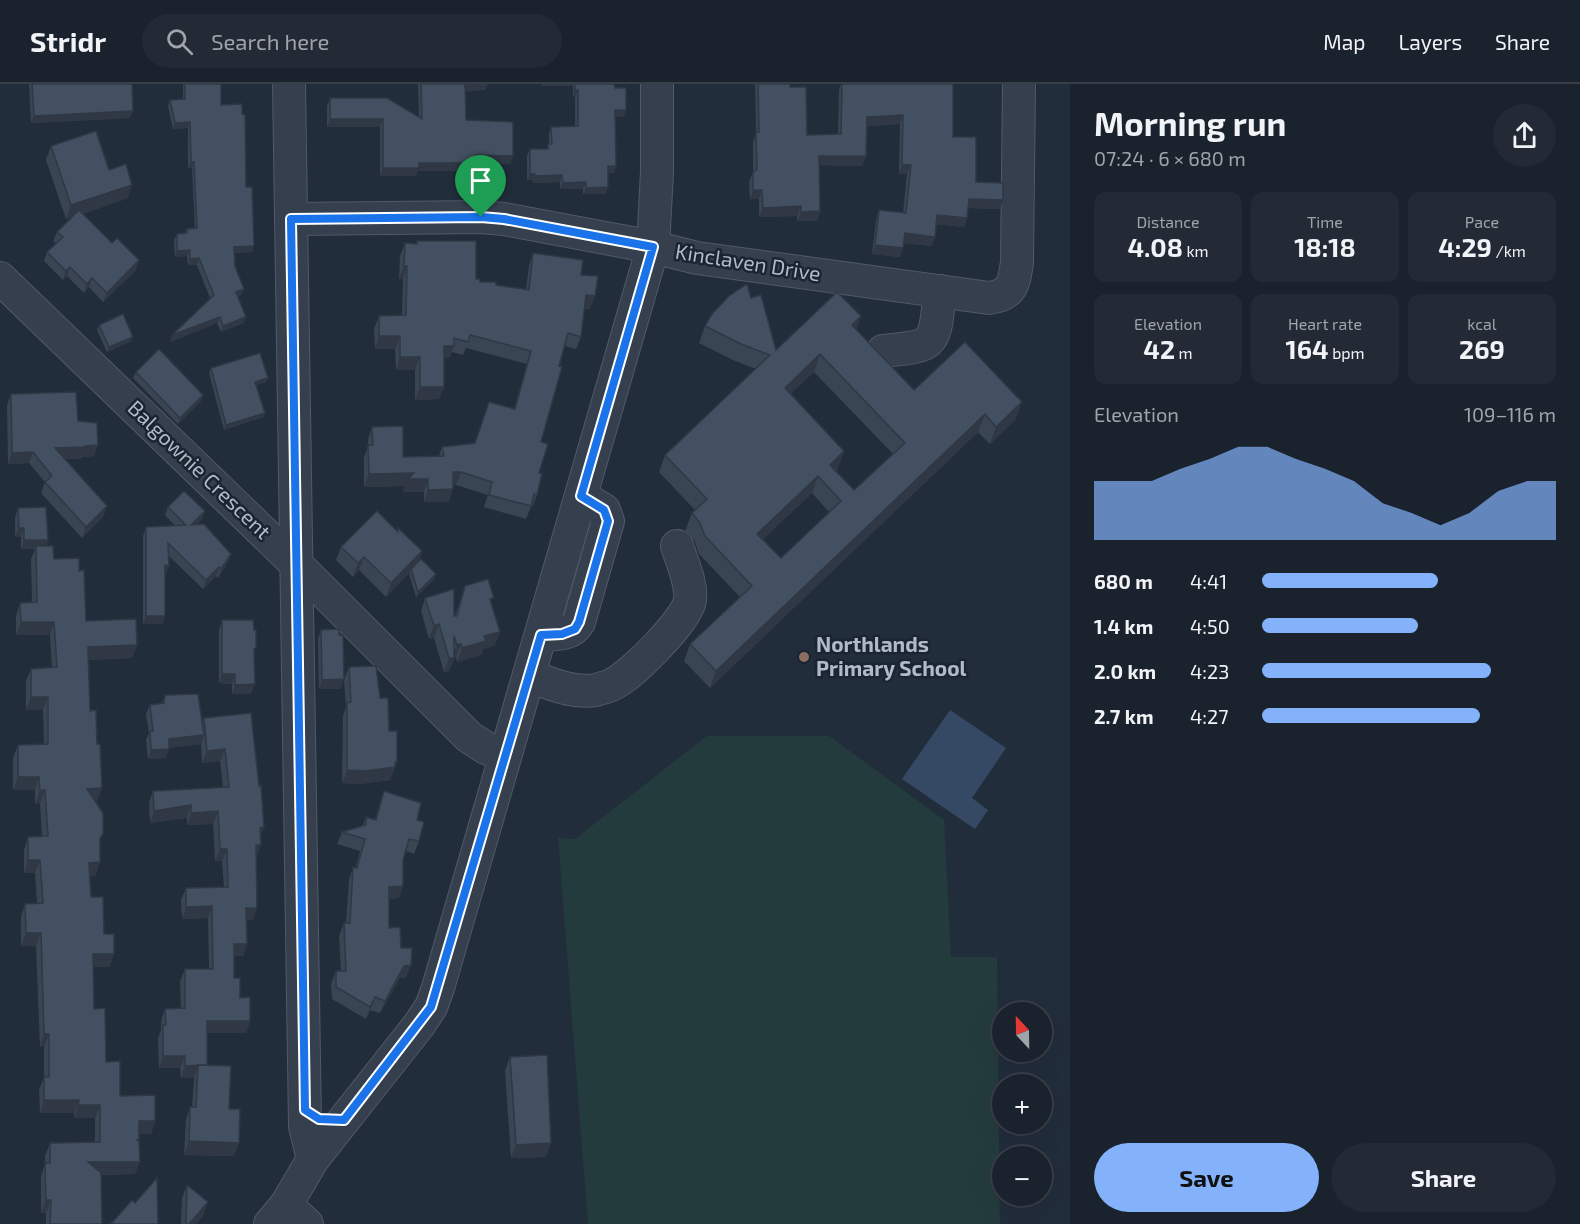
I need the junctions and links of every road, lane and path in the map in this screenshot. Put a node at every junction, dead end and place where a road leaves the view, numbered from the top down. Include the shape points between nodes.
1 (290, 84) edge
2 (657, 84) edge
3 (1019, 84) edge
4 (291, 219) junction
5 (653, 247) junction
6 (0, 278) edge
7 (940, 291) junction
8 (883, 351) dead end
9 (677, 546) dead end
10 (296, 564) junction
11 (529, 676) junction
12 (505, 755) junction
13 (305, 1110) junction
14 (344, 1120) junction
15 (313, 1159) junction
16 (288, 1218) edge

1 - 4 street
2 - 5 street
3 - 7 street, Kinclaven Drive via 1014,280 1000,297
4 - 5 street, Kinclaven Drive via 481,217
4 - 10 street
5 - 7 street, Kinclaven Drive via 697,258
5 - 11 street
6 - 10 street, Balgownie Crescent
7 - 8 street via 936,328 928,343
9 - 11 street via 690,590 687,609 637,666 614,684 594,690 571,689
10 - 12 street, Balgownie Crescent via 469,737
10 - 13 street
11 - 12 street
12 - 14 street via 431,1007
13 - 14 street via 319,1119
13 - 15 street
14 - 15 street
15 - 16 street

